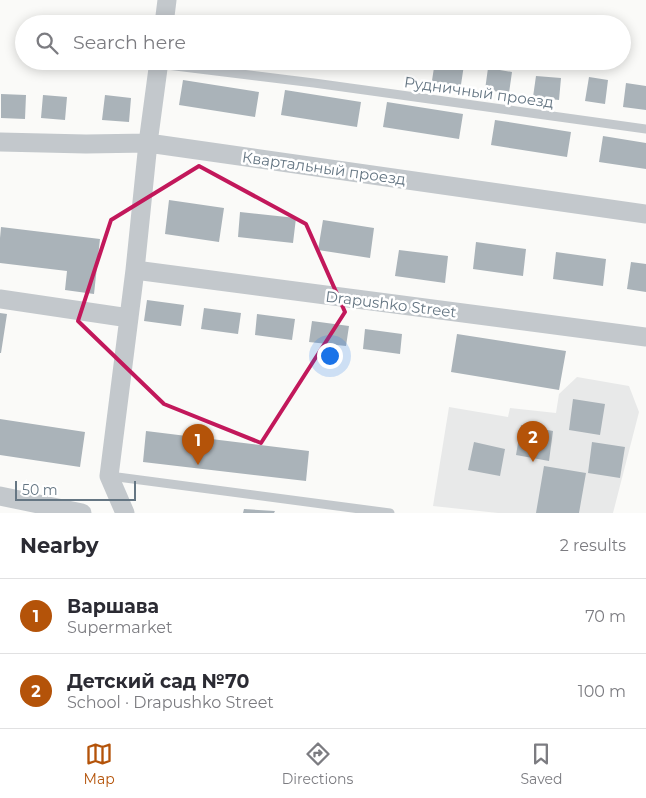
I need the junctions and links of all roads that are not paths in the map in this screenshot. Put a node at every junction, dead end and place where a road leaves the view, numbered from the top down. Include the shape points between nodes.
1 (167, 0) edge
2 (165, 15) edge
3 (158, 70) edge
4 (219, 70) edge
5 (646, 129) edge
6 (0, 142) edge
7 (148, 143) junction
8 (646, 214) edge
9 (136, 270) junction
10 (0, 299) edge
11 (129, 318) junction
12 (646, 337) edge
13 (110, 476) junction
14 (0, 496) edge
15 (82, 513) edge
16 (125, 513) edge
17 (390, 513) edge

1 - 2 street
3 - 7 street
4 - 5 lane, Рудничный проезд
6 - 7 street, Квартальный проезд
7 - 8 street, Квартальный проезд
7 - 9 street
9 - 11 street
9 - 12 street, Drapushko Street
10 - 11 street
11 - 13 street
13 - 16 street
13 - 17 lane
14 - 15 street

